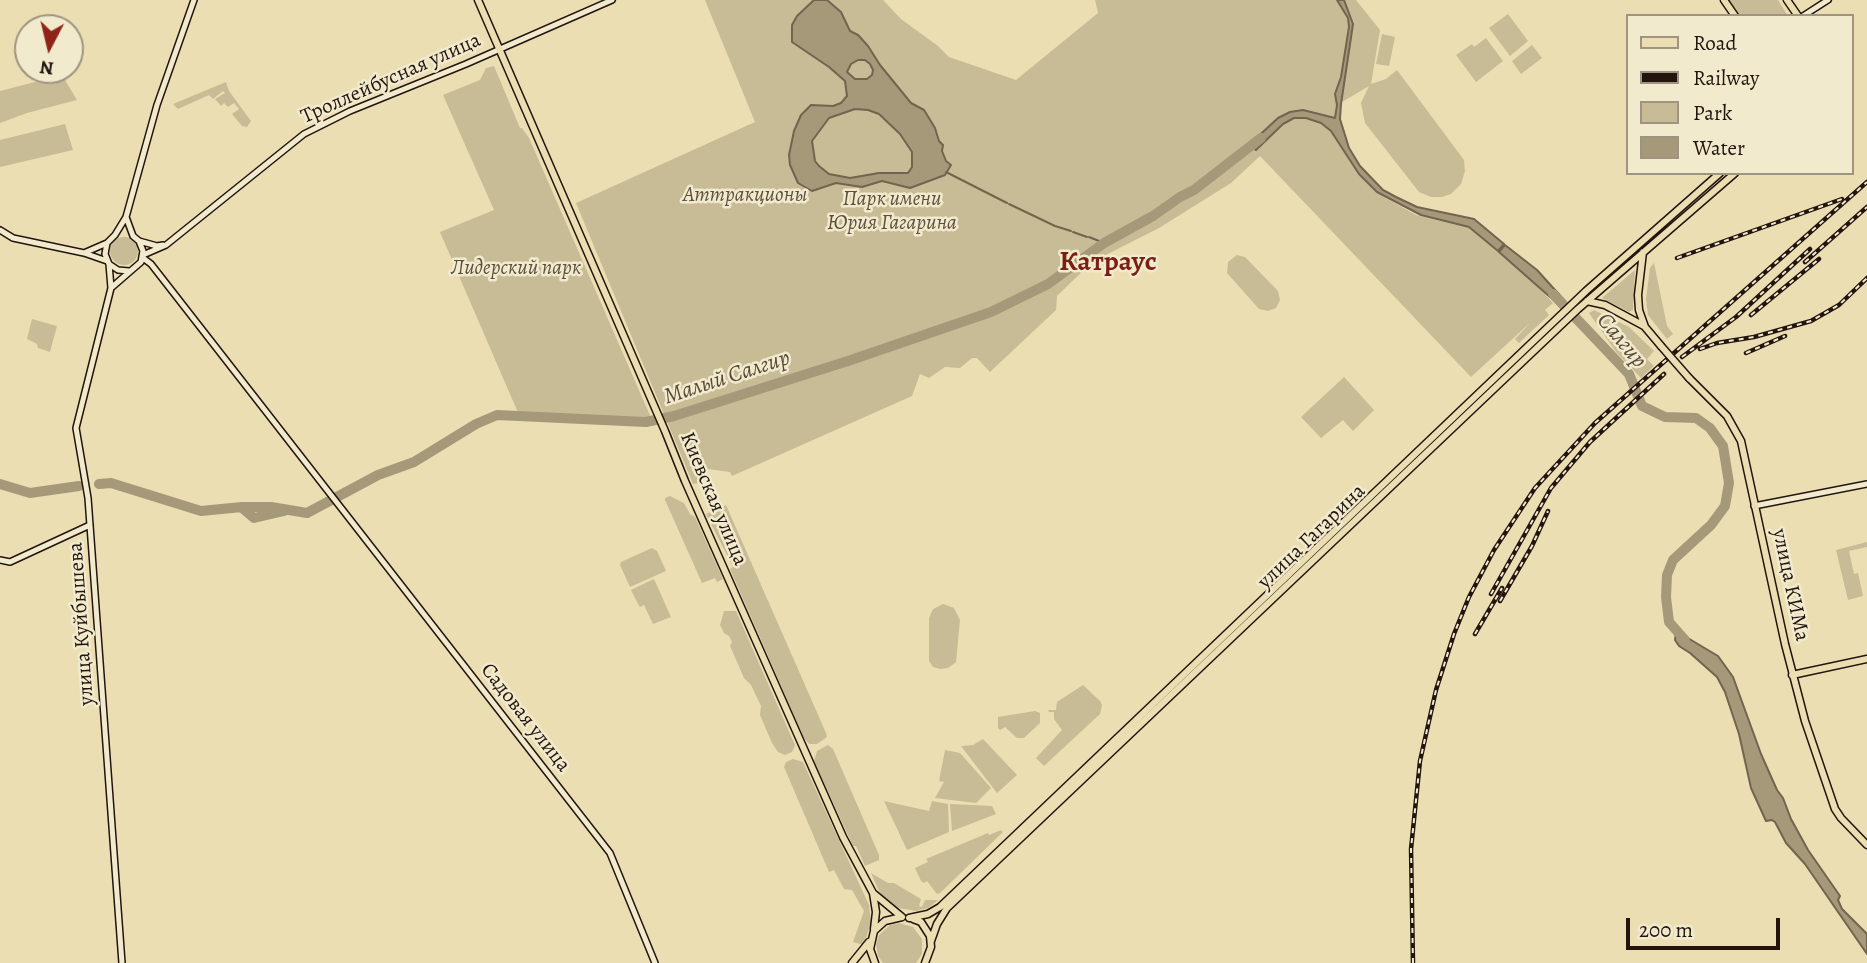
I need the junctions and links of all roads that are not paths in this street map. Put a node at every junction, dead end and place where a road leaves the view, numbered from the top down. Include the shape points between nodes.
1 (194, 0) edge
2 (478, 0) edge
3 (612, 0) edge
4 (1787, 0) edge
5 (1828, 0) edge
6 (1799, 14) edge
7 (1804, 14) edge
8 (499, 48) junction
9 (1718, 175) edge
10 (1733, 175) edge
11 (126, 218) junction
12 (0, 230) edge
13 (116, 235) junction
14 (134, 236) junction
15 (1647, 237) junction
16 (139, 241) junction
17 (107, 243) junction
18 (166, 245) junction
19 (84, 253) junction
20 (1643, 253) junction
21 (143, 256) junction
22 (108, 262) junction
23 (129, 271) junction
24 (111, 288) junction
25 (1587, 300) junction
26 (1577, 305) junction
27 (1562, 319) junction
28 (1645, 327) junction
29 (1867, 484) edge
30 (1754, 506) junction
31 (90, 525) junction
32 (2, 561) edge
33 (1867, 659) edge
34 (1792, 675) junction
35 (1867, 845) edge
36 (873, 893) junction
37 (906, 917) junction
38 (874, 931) junction
39 (870, 940) junction
40 (931, 941) junction
41 (122, 963) edge
42 (655, 963) edge
43 (852, 963) edge
44 (875, 963) edge
45 (928, 963) edge

1 - 11 main road via 157,105
2 - 8 main road, Киевская улица
3 - 8 main road, Троллейбусная улица
4 - 6 main road
5 - 7 main road
8 - 18 main road, Троллейбусная улица via 304,134
8 - 36 main road, Киевская улица via 685,481 832,812
9 - 15 main road, улица Гагарина
10 - 20 main road, улица Гагарина
11 - 13 main road
11 - 14 main road
12 - 19 main road via 13,238
13 - 14 main road
13 - 17 main road
14 - 16 main road
15 - 20 main road
15 - 26 main road, улица Гагарина
16 - 18 main road
16 - 21 main road
17 - 19 main road
17 - 22 main road
18 - 21 main road, Троллейбусная улица
19 - 22 main road
20 - 25 main road, улица Гагарина
20 - 28 main road via 1638,303
21 - 23 main road
21 - 42 main road, Садовая улица via 610,853
22 - 23 main road
22 - 24 main road
23 - 24 main road
24 - 31 main road, улица Куйбышева via 76,428
25 - 26 main road, улица Гагарина
25 - 28 main road
26 - 27 main road, улица Гагарина
27 - 37 main road, улица Гагарина via 940,906 928,914
27 - 40 main road, улица Гагарина via 947,908
28 - 30 main road, улица КИМа, bridge via 1735,428
29 - 30 main road
30 - 34 main road, улица КИМа
31 - 32 main road via 10,562
31 - 41 main road, улица Куйбышева
33 - 34 main road
34 - 35 main road, улица КИМа via 1835,809
36 - 37 main road, Киевская улица
36 - 38 main road, Киевская улица
37 - 38 main road, улица Гагарина via 885,921
37 - 40 main road, Киевская улица via 925,926
38 - 39 main road
39 - 43 main road
39 - 44 main road
40 - 45 main road

